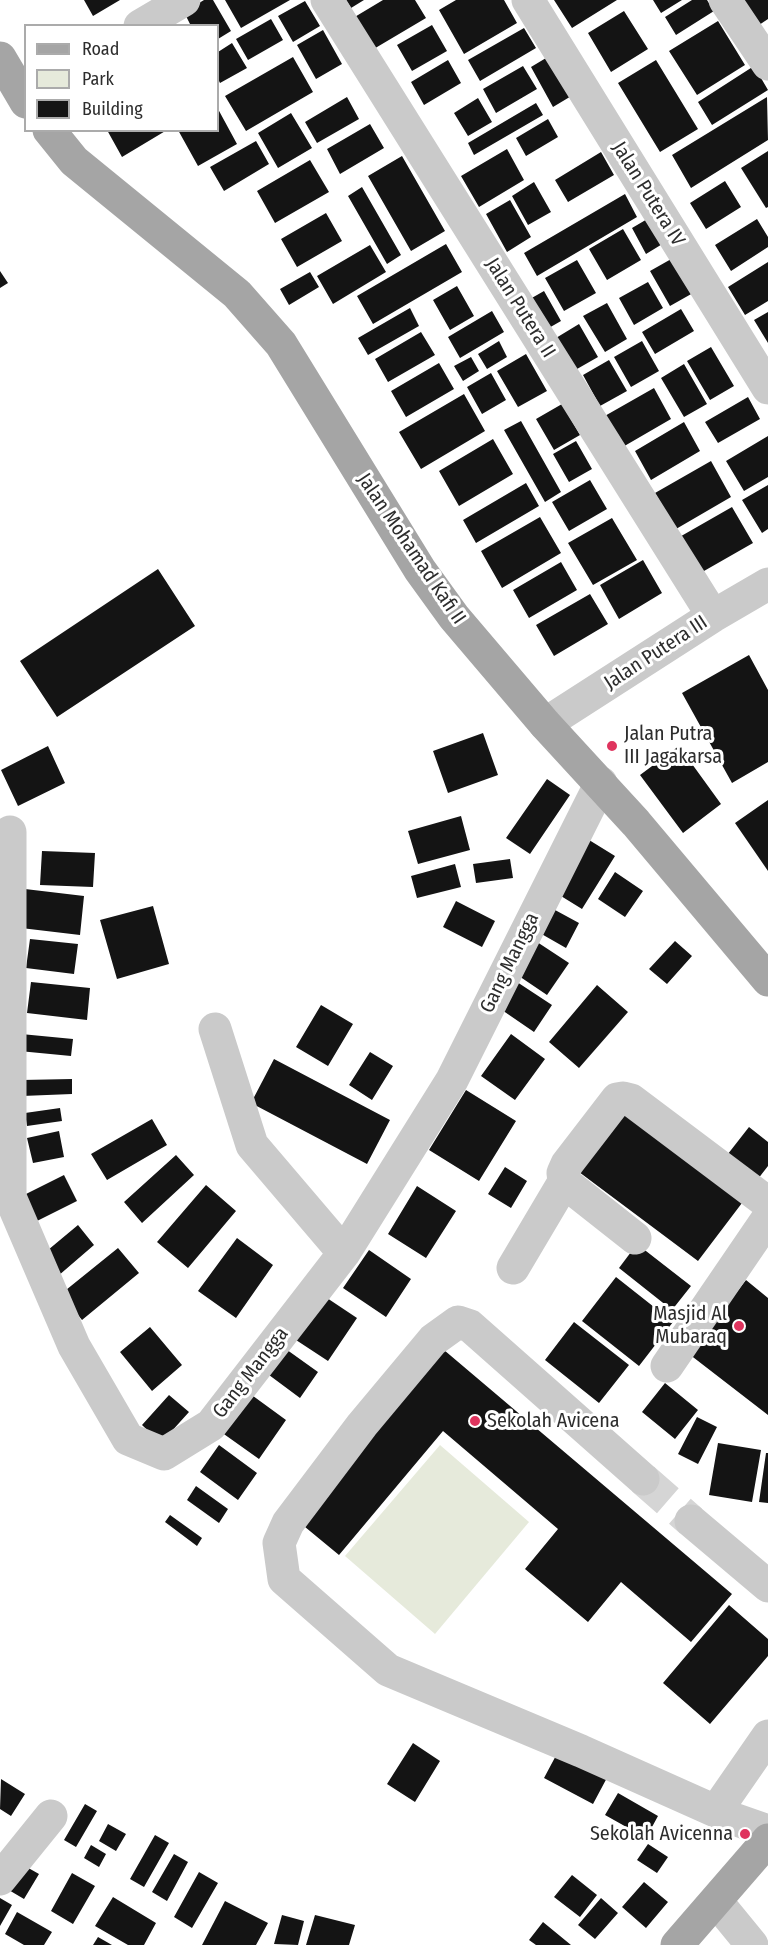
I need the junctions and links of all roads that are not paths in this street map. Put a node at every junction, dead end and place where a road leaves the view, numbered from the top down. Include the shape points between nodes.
1 (184, 0) edge
2 (327, 0) edge
3 (528, 0) edge
4 (725, 0) edge
5 (143, 24) edge
6 (0, 58) edge
7 (768, 64) edge
8 (24, 98) edge
9 (51, 132) edge
10 (768, 388) edge
11 (768, 584) edge
12 (713, 616) junction
13 (545, 724) junction
14 (601, 783) junction
15 (10, 832) dead end
16 (768, 980) edge
17 (215, 1029) dead end
18 (564, 1182) junction
19 (768, 1203) edge
20 (768, 1218) edge
21 (635, 1238) dead end
22 (344, 1253) junction
23 (513, 1268) dead end
24 (667, 1366) dead end
25 (642, 1479) tunnel mouth
26 (691, 1521) tunnel mouth
27 (768, 1586) edge
28 (768, 1736) edge
29 (716, 1811) junction
30 (51, 1816) dead end
31 (768, 1831) edge
32 (768, 1840) edge
33 (0, 1879) edge
34 (716, 1901) junction
35 (677, 1945) edge
36 (752, 1945) edge

1 - 5 street
2 - 12 street, Jalan Putera II
3 - 10 street, Jalan Putera IV
4 - 7 street
6 - 8 main road
9 - 13 main road, Jalan Mohamad Kafi II via 74,161 237,294 281,344 420,570 454,617
11 - 12 street, Jalan Putera III
12 - 13 street, Jalan Putera III
13 - 14 main road, Jalan Mohamad Kafi II
14 - 16 main road, Jalan Mohamad Kafi II
14 - 22 street, Gang Mangga via 452,1080
15 - 22 street, Gang Mangga via 10,1197 74,1347 128,1439 164,1454 211,1425
17 - 22 street via 252,1145
18 - 19 street via 567,1164 617,1100 623,1098 634,1102
18 - 21 street
18 - 23 street
20 - 24 street
25 - 29 street via 470,1326 458,1322 433,1340 288,1523 279,1543 284,1579 388,1670
26 - 27 street
28 - 29 street
29 - 31 street
30 - 33 street
32 - 34 main road
34 - 35 main road
34 - 36 street

